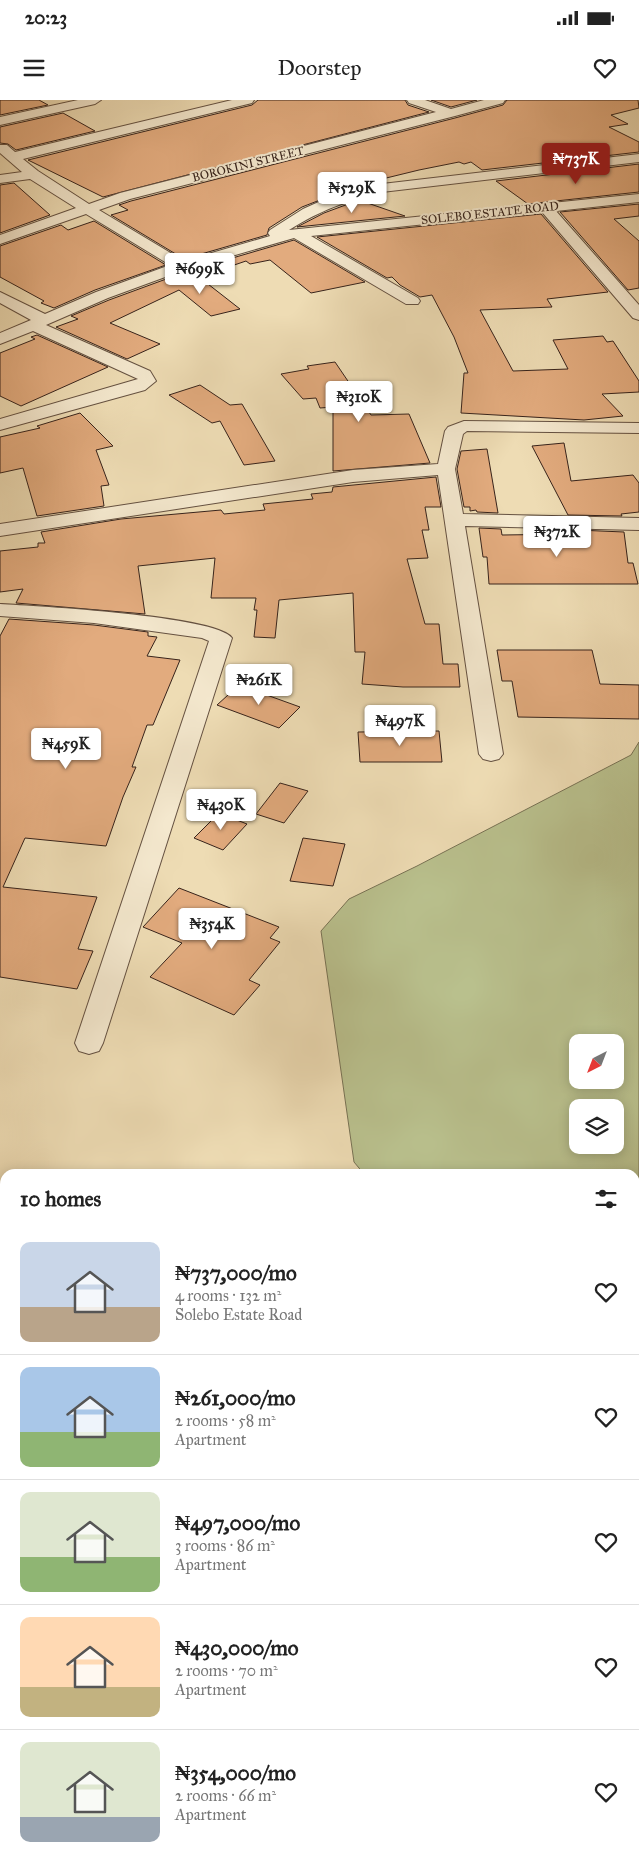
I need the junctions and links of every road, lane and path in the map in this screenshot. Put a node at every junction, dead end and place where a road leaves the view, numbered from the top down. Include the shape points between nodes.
1 (95, 100) edge
2 (248, 100) edge
3 (413, 100) edge
4 (499, 100) edge
5 (450, 113) junction
6 (0, 121) edge
7 (0, 147) edge
8 (13, 157) junction
9 (639, 158) edge
10 (33, 174) junction
11 (0, 179) edge
12 (639, 198) edge
13 (546, 208) junction
14 (86, 209) junction
15 (296, 234) junction
16 (0, 240) edge
17 (256, 244) junction
18 (182, 266) junction
19 (0, 297) edge
20 (412, 301) dead end
21 (639, 315) edge
22 (38, 323) junction
23 (0, 338) edge
24 (0, 425) edge
25 (639, 428) edge
26 (446, 469) junction
27 (453, 520) junction
28 (639, 524) edge
29 (0, 530) edge
30 (0, 610) edge
31 (491, 754) dead end
32 (89, 1043) dead end

1 - 6 street
2 - 8 street
3 - 5 street
4 - 5 street, BOROKINI STREET
5 - 14 street, BOROKINI STREET via 176,182
7 - 8 street
8 - 10 street
9 - 17 street via 352,194 308,212
10 - 11 street
10 - 14 street
12 - 13 street, SOLEBO ESTATE ROAD
13 - 15 street, SOLEBO ESTATE ROAD
13 - 21 street
14 - 16 street, BOROKINI STREET
14 - 18 street
15 - 17 street, SOLEBO ESTATE ROAD
15 - 20 street
17 - 18 street, SOLEBO ESTATE ROAD
18 - 22 street, SOLEBO ESTATE ROAD
19 - 22 street
22 - 23 street, SOLEBO ESTATE ROAD
22 - 24 street via 144,375 147,381
25 - 26 street via 464,426 454,431
26 - 27 street
26 - 29 street via 353,476
27 - 28 street
27 - 31 street
30 - 32 street via 94,617 206,632 221,638

